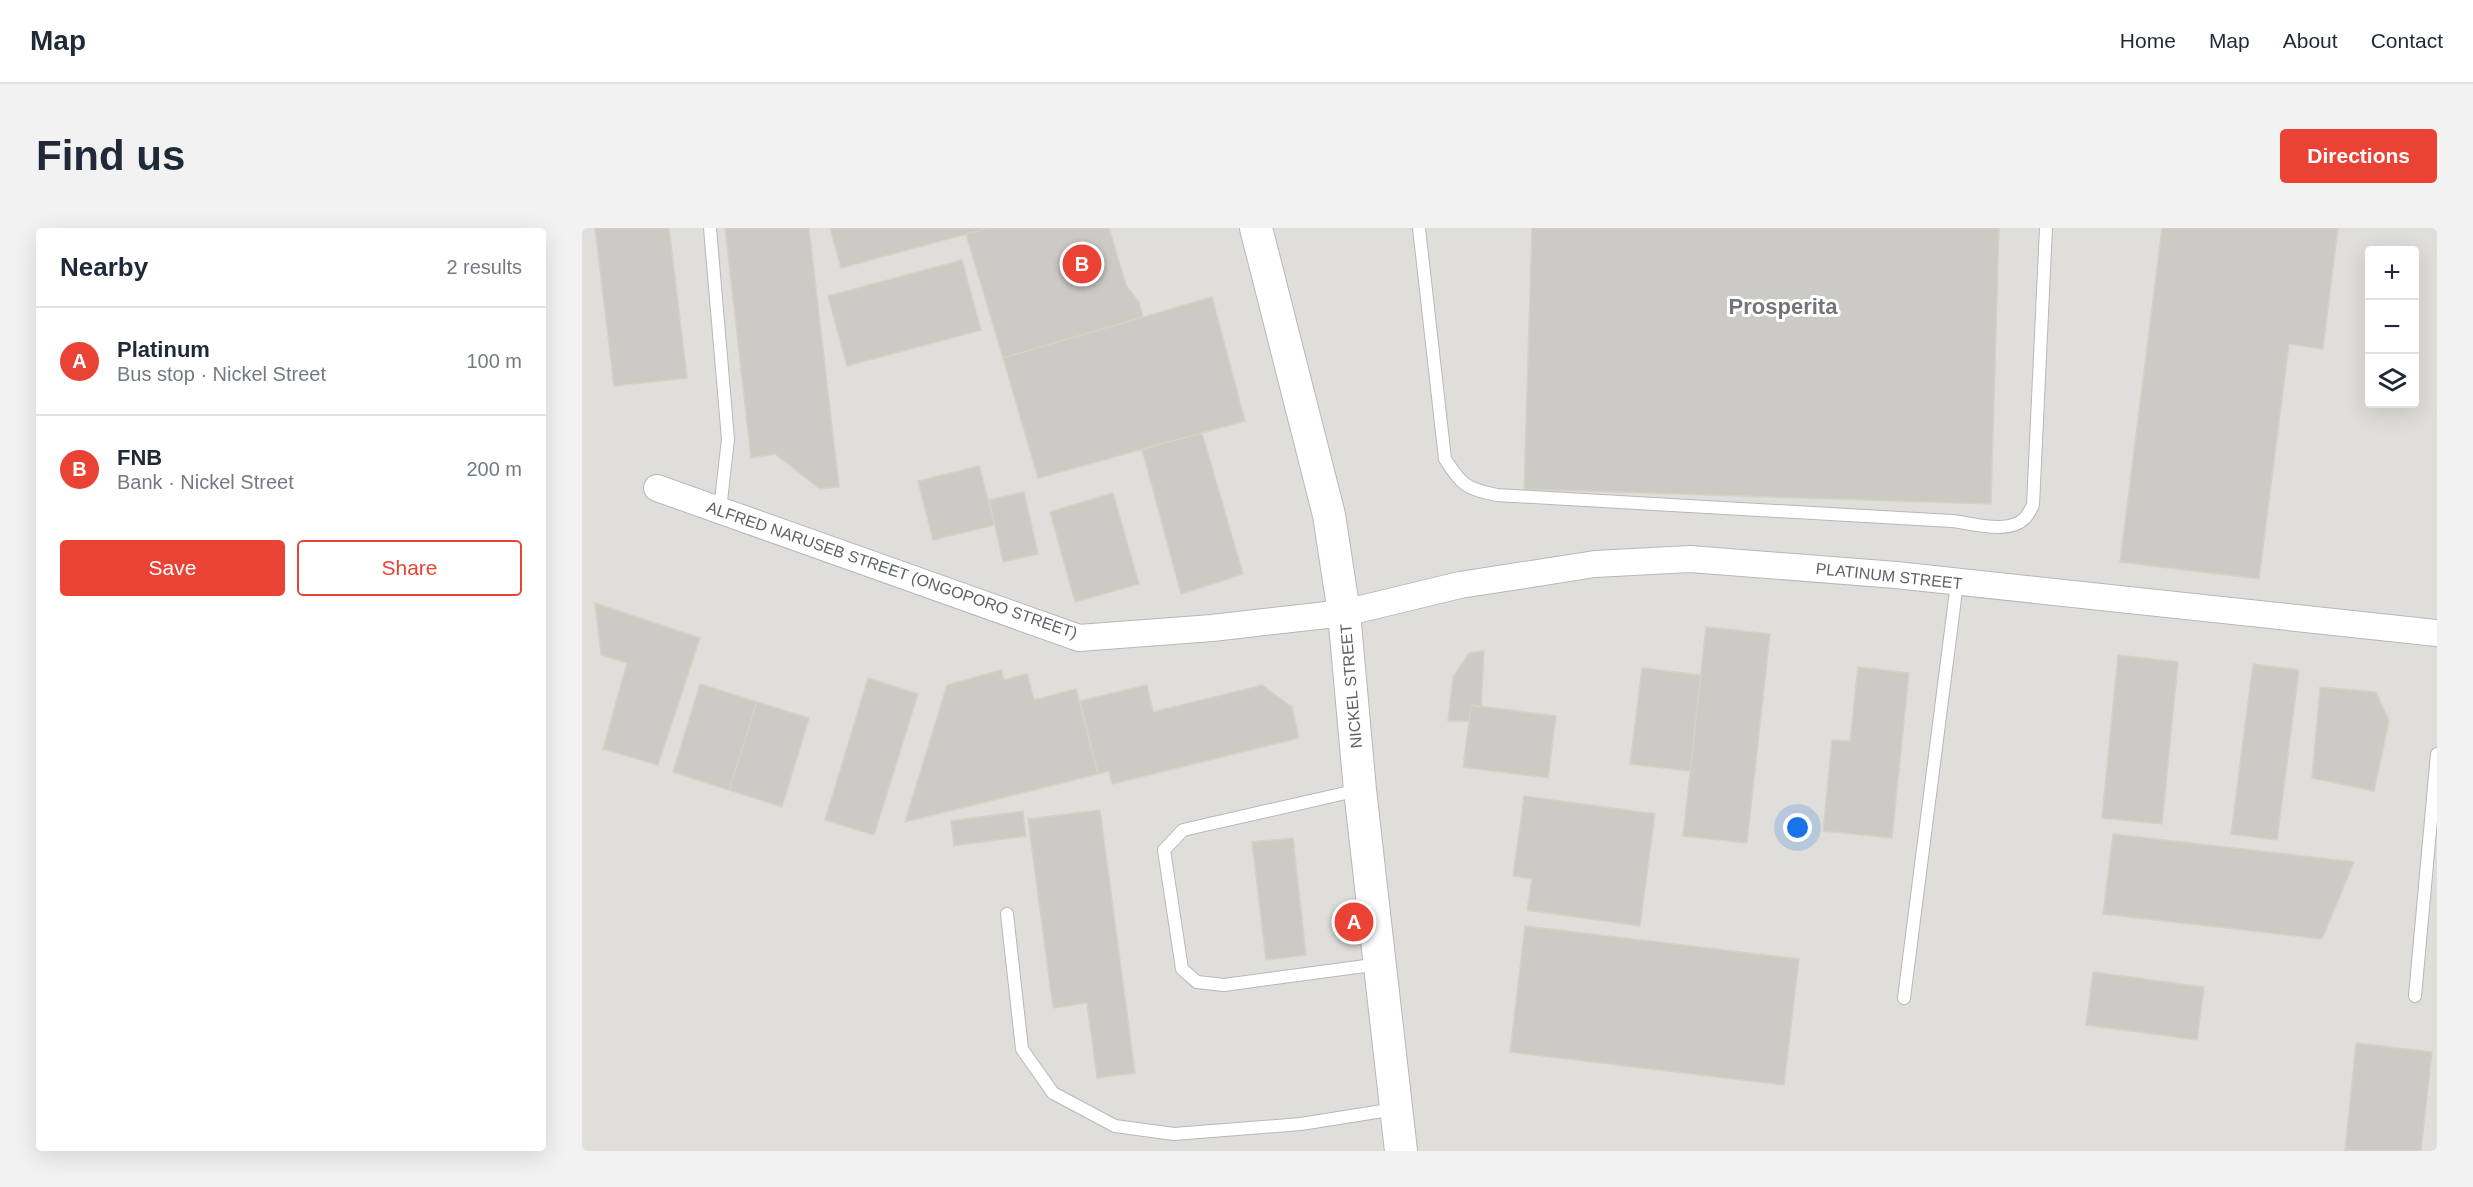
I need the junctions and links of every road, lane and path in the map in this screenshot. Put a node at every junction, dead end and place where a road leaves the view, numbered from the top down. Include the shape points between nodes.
1 (710, 228) edge
2 (1256, 228) edge
3 (1419, 228) edge
4 (2046, 228) edge
5 (657, 488) dead end
6 (720, 510) junction
7 (1957, 583) junction
8 (1344, 613) junction
9 (2437, 633) edge
10 (2437, 754) edge
11 (1360, 790) junction
12 (1007, 914) dead end
13 (1381, 964) junction
14 (2415, 996) dead end
15 (1904, 998) dead end
16 (1396, 1108) junction
17 (1401, 1151) edge

1 - 6 lane via 728,439
2 - 8 street, NICKEL STREET via 1329,515
3 - 4 lane via 1445,459 1460,481 1477,491 1996,526 2025,519 2033,505
5 - 6 street, ALFRED NARUSEB STREET (ONGOPORO STREET)
6 - 8 street, ALFRED NARUSEB STREET (ONGOPORO STREET) via 1079,638
7 - 8 street, PLATINUM STREET via 1690,559 1595,564 1460,585
7 - 9 street, PLATINUM STREET
7 - 15 lane
8 - 11 street, NICKEL STREET
10 - 14 lane
11 - 13 street, NICKEL STREET
11 - 13 lane via 1183,830 1164,850 1182,969 1197,982 1224,985
12 - 16 lane via 1022,1049 1053,1093 1115,1126 1174,1134 1301,1124
13 - 16 street, NICKEL STREET
16 - 17 street, NICKEL STREET

